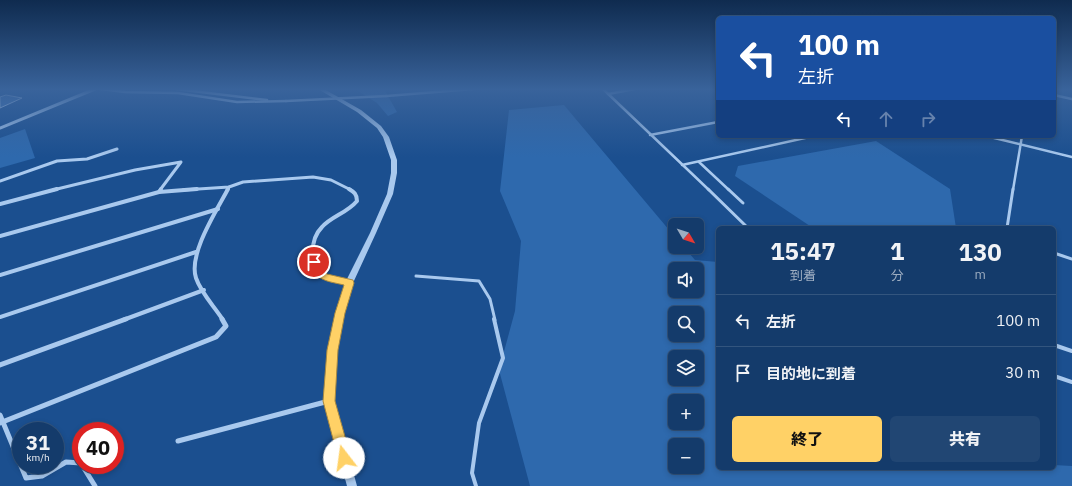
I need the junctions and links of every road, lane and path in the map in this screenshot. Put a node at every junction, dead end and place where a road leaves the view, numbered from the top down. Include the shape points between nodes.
1 (40, 112) edge
2 (360, 112) edge
3 (626, 112) edge
4 (716, 122) edge
5 (0, 128) edge
6 (650, 135) junction
7 (805, 138) edge
8 (994, 138) edge
9 (1022, 138) edge
10 (1021, 145) junction
11 (117, 150) dead end
12 (1072, 157) edge
13 (699, 162) junction
14 (682, 165) junction
15 (0, 181) edge
16 (229, 187) junction
17 (158, 192) junction
18 (743, 203) dead end
19 (0, 204) edge
20 (218, 209) junction
21 (746, 226) edge
22 (1007, 226) edge
23 (0, 236) edge
24 (196, 252) junction
25 (1056, 254) edge
26 (1072, 259) edge
27 (0, 275) edge
28 (416, 276) dead end
29 (349, 283) junction
30 (204, 290) junction
31 (0, 317) edge
32 (1056, 346) edge
33 (1072, 351) edge
34 (0, 365) edge
35 (1056, 377) edge
36 (1072, 382) edge
37 (329, 401) junction
38 (0, 416) edge
39 (1, 423) edge
40 (178, 441) dead end
41 (72, 463) edge
42 (88, 474) edge
43 (95, 486) edge
44 (352, 486) edge
45 (476, 486) edge

1 - 5 street
2 - 29 street via 379,127 386,137 394,160 394,173 390,194
3 - 6 lane
4 - 6 lane
6 - 14 lane
7 - 13 lane
8 - 10 lane
9 - 10 lane
10 - 12 lane
10 - 22 lane
11 - 15 street via 87,160 57,161
13 - 14 lane
13 - 18 lane
14 - 21 lane
16 - 17 street
16 - 20 street
16 - 29 street via 243,182 313,177 330,180 354,192 357,196 354,206 322,228 315,240 312,253 317,270 324,277
17 - 19 street via 181,162 152,166
17 - 23 street
20 - 24 street
20 - 27 street
24 - 30 street via 196,278
24 - 31 street
25 - 26 lane
28 - 45 lane via 479,281 490,299 503,358 479,423 472,473
29 - 37 street via 333,350
30 - 34 street
30 - 39 street via 226,326 216,337
32 - 33 lane
35 - 36 lane
37 - 40 street
37 - 44 street
38 - 39 street
39 - 41 street via 26,478 42,476 66,462
42 - 43 street

